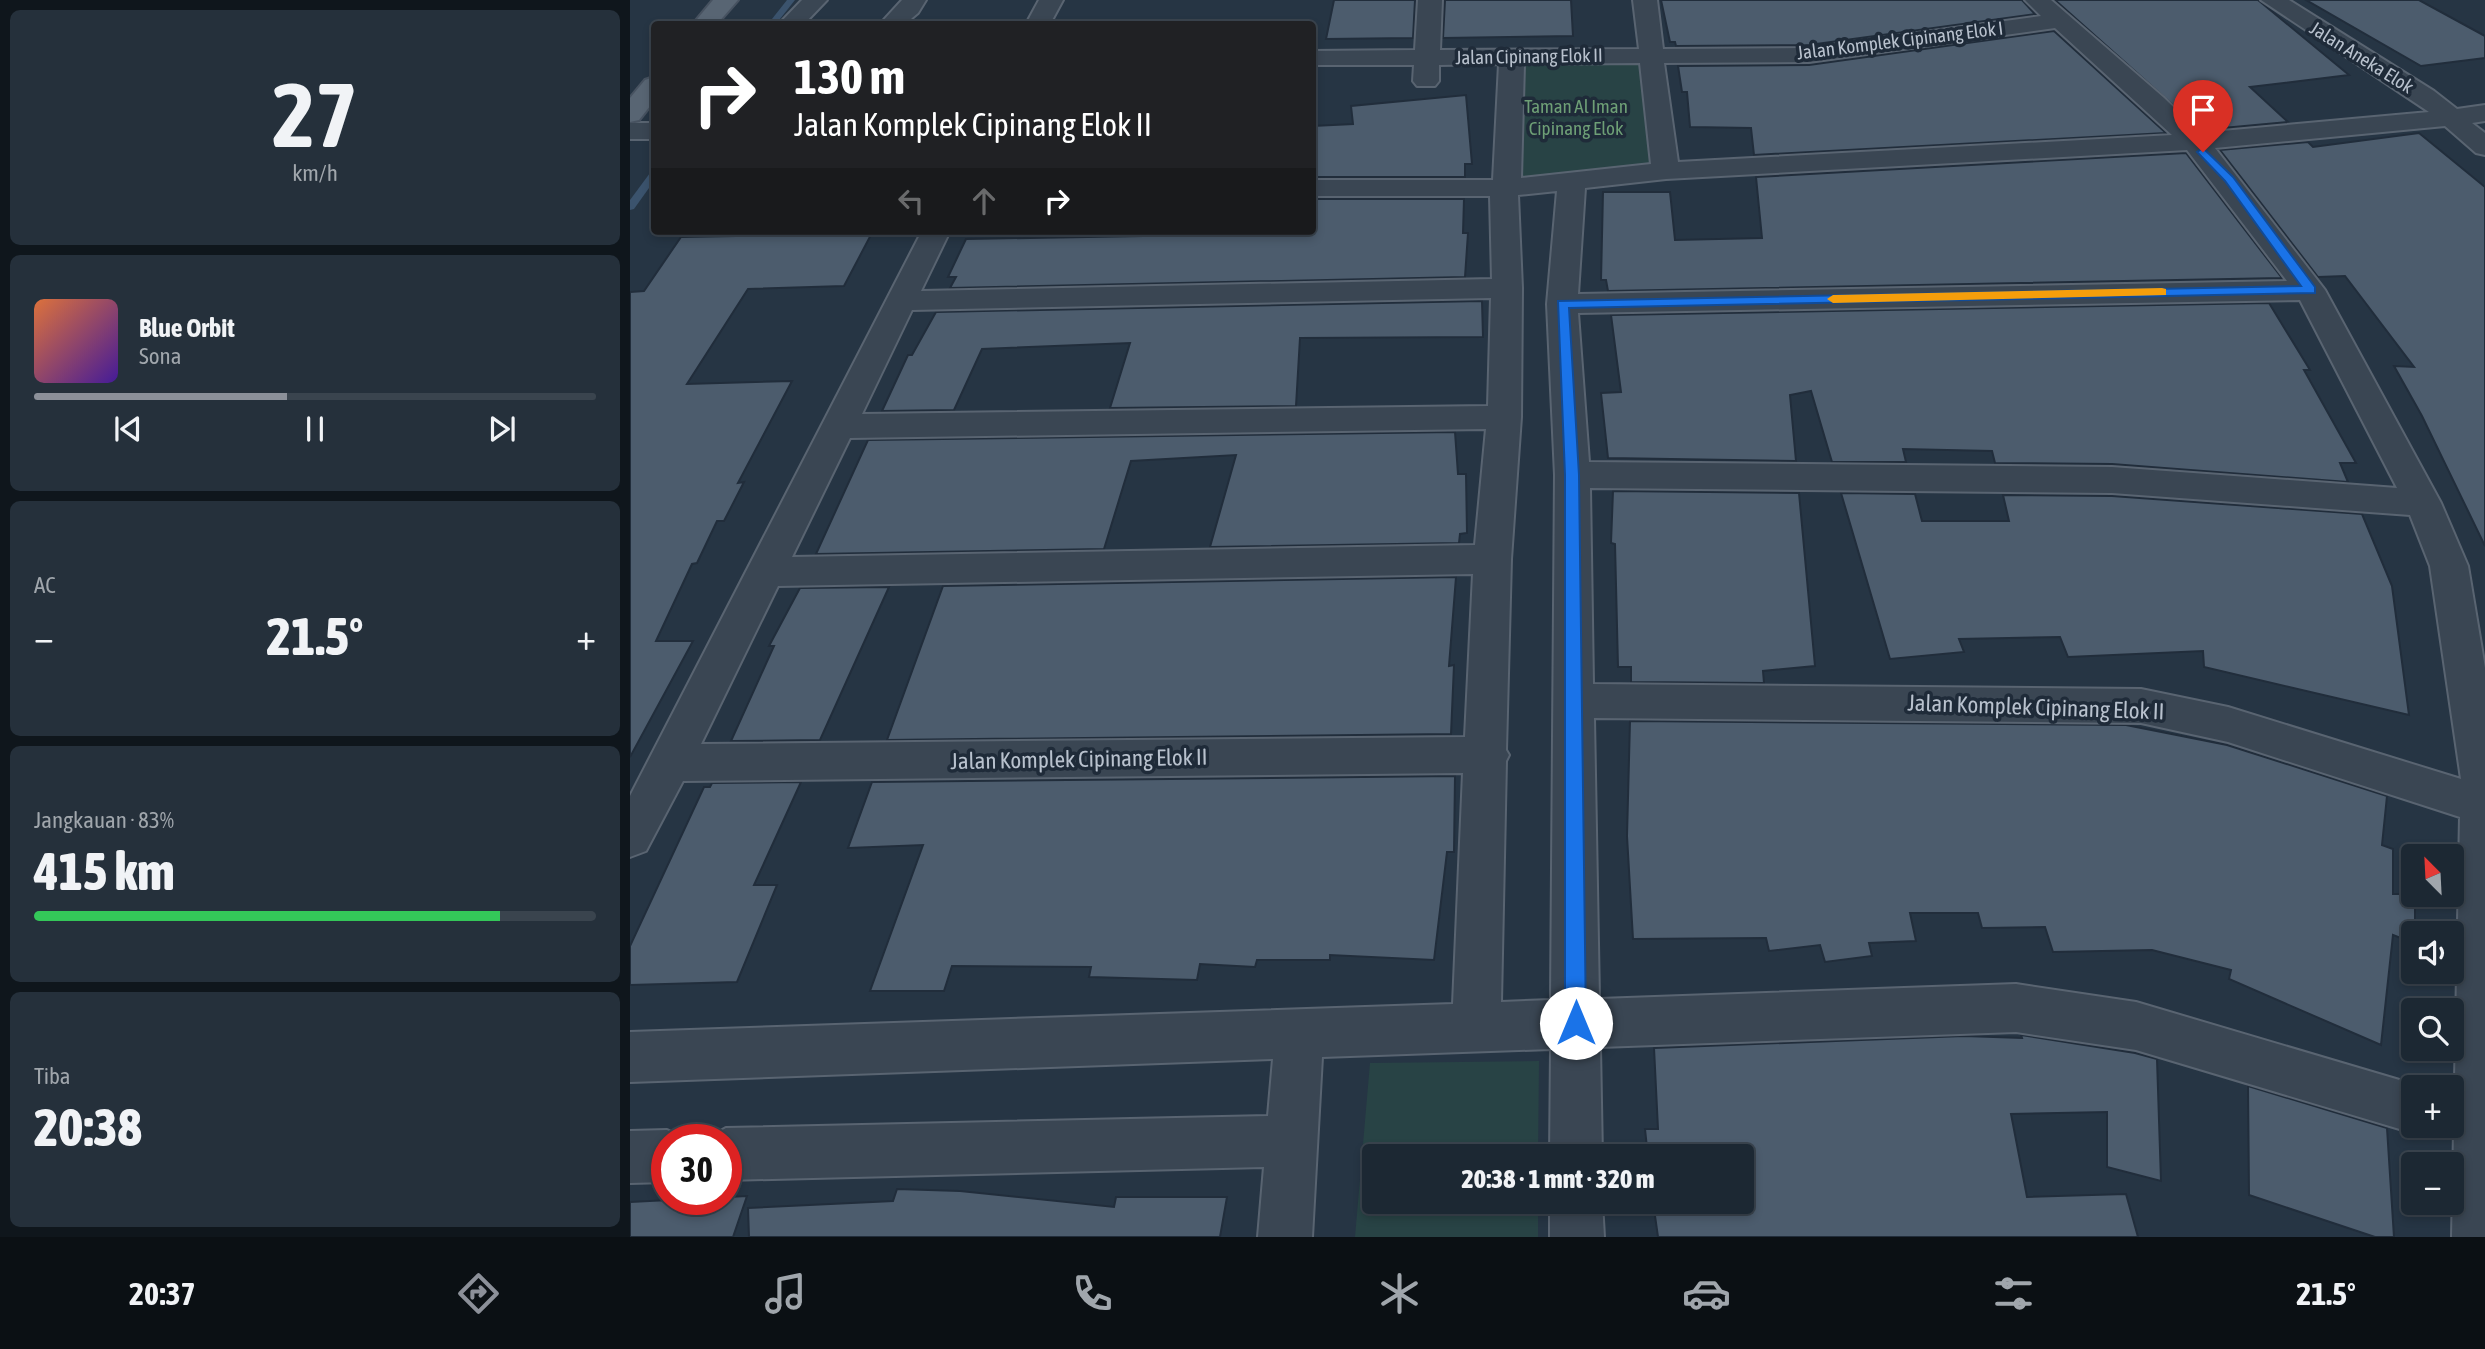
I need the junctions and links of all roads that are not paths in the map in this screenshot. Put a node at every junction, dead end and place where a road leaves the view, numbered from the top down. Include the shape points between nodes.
1 (726, 0) edge
2 (815, 0) edge
3 (914, 0) edge
4 (1051, 0) edge
5 (1430, 0) edge
6 (1644, 0) edge
7 (2037, 0) edge
8 (2278, 1) edge
9 (2062, 20) junction
10 (708, 21) edge
11 (794, 21) edge
12 (896, 21) edge
13 (1040, 21) edge
14 (1653, 54) junction
15 (1316, 58) edge
16 (1511, 68) junction
17 (1426, 69) junction
18 (1338, 82) dead end
19 (651, 96) edge
20 (2425, 96) junction
21 (2485, 113) edge
22 (2452, 118) junction
23 (641, 127) edge
24 (2185, 133) junction
25 (2485, 147) edge
26 (1678, 151) junction
27 (1573, 179) junction
28 (1506, 187) junction
29 (1316, 188) edge
30 (934, 235) edge
31 (1507, 288) junction
32 (2310, 290) junction
33 (901, 301) junction
34 (1562, 304) junction
35 (1504, 417) junction
36 (838, 426) junction
37 (1572, 475) junction
38 (2423, 502) junction
39 (1492, 559) junction
40 (766, 572) junction
41 (1575, 701) junction
42 (1488, 755) junction
43 (671, 763) junction
44 (2482, 804) junction
45 (630, 837) edge
46 (1576, 1023) junction
47 (1476, 1027) junction
48 (1299, 1032) junction
49 (630, 1057) edge
50 (2401, 1104) edge
51 (2466, 1123) edge
52 (1291, 1141) junction
53 (1576, 1144) edge
54 (742, 1154) edge
55 (651, 1156) edge
56 (630, 1157) edge
57 (1576, 1214) edge
58 (1284, 1237) edge
59 (1577, 1237) edge
60 (2479, 1237) edge

1 - 10 main road
2 - 11 street
3 - 12 street
4 - 13 street
5 - 17 street
6 - 14 street
7 - 9 street
8 - 20 street, Jalan Aneka Elok
9 - 14 street, Jalan Komplek Cipinang Elok I via 1810,55
9 - 24 street
14 - 16 street, Jalan Cipinang Elok II
14 - 26 street
15 - 17 street, Jalan Cipinang Elok II
16 - 17 street, Jalan Cipinang Elok II
16 - 28 street
17 - 18 street, Jalan Cipinang Elok II
19 - 23 main road
20 - 22 street, Jalan Aneka Elok
20 - 24 street
21 - 22 street
22 - 24 street
22 - 25 street
24 - 26 street
24 - 26 street
24 - 32 street via 2229,179
26 - 27 street
27 - 28 street
27 - 34 street
28 - 29 street
28 - 31 street
30 - 33 street
31 - 33 street
31 - 35 street
32 - 34 street
32 - 38 street
33 - 36 street
34 - 37 street
35 - 36 street
35 - 39 street
36 - 40 street
37 - 38 street via 2112,480
37 - 41 street
38 - 44 street via 2449,566 2482,775
39 - 40 street
39 - 42 street
40 - 43 street
41 - 44 street, Jalan Komplek Cipinang Elok II via 2141,706 2234,724
41 - 46 street
42 - 43 street, Jalan Komplek Cipinang Elok II
42 - 47 street
43 - 45 street
44 - 51 street
46 - 47 street
46 - 50 street via 2016,1008 2136,1026
46 - 53 street
47 - 48 street
48 - 49 street
48 - 52 street
51 - 60 street
52 - 54 street
52 - 58 street
55 - 56 street
57 - 59 street

